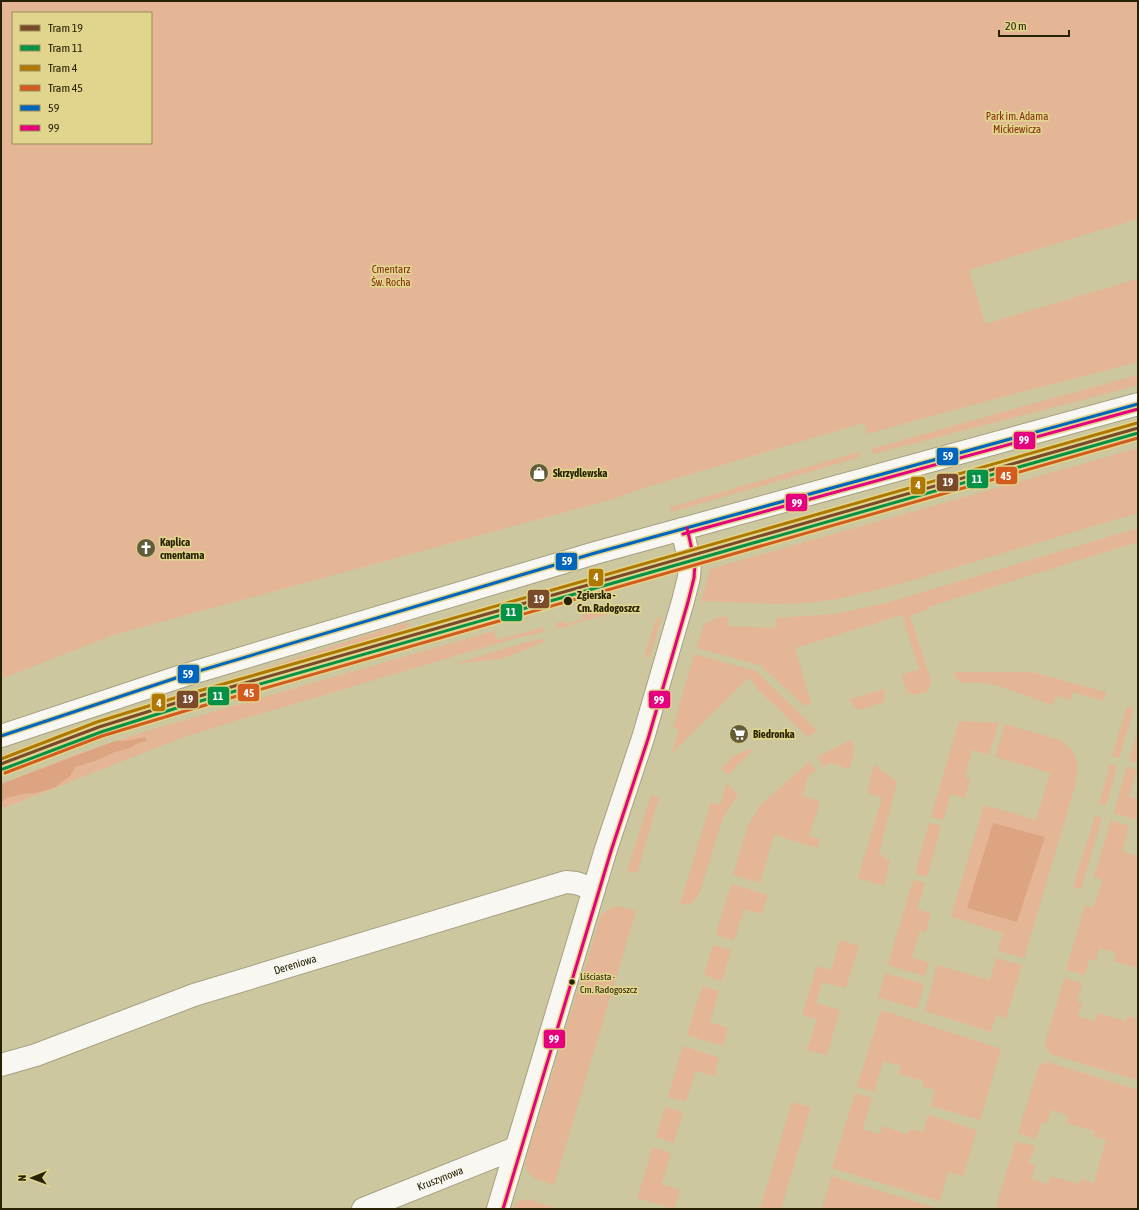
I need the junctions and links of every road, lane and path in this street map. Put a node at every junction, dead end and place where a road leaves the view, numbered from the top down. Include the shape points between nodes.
1 (1138, 404) edge
2 (682, 529) junction
3 (1, 736) edge
4 (594, 889) junction
5 (1, 1065) edge
6 (516, 1148) junction
7 (363, 1209) edge
8 (498, 1209) edge

1 - 2 street
2 - 3 street via 182,676
2 - 4 street via 690,563 689,577 643,738
4 - 5 street, Dereniowa via 566,882 194,995 36,1055
4 - 6 street
6 - 7 street, Kruszynowa
6 - 8 street

